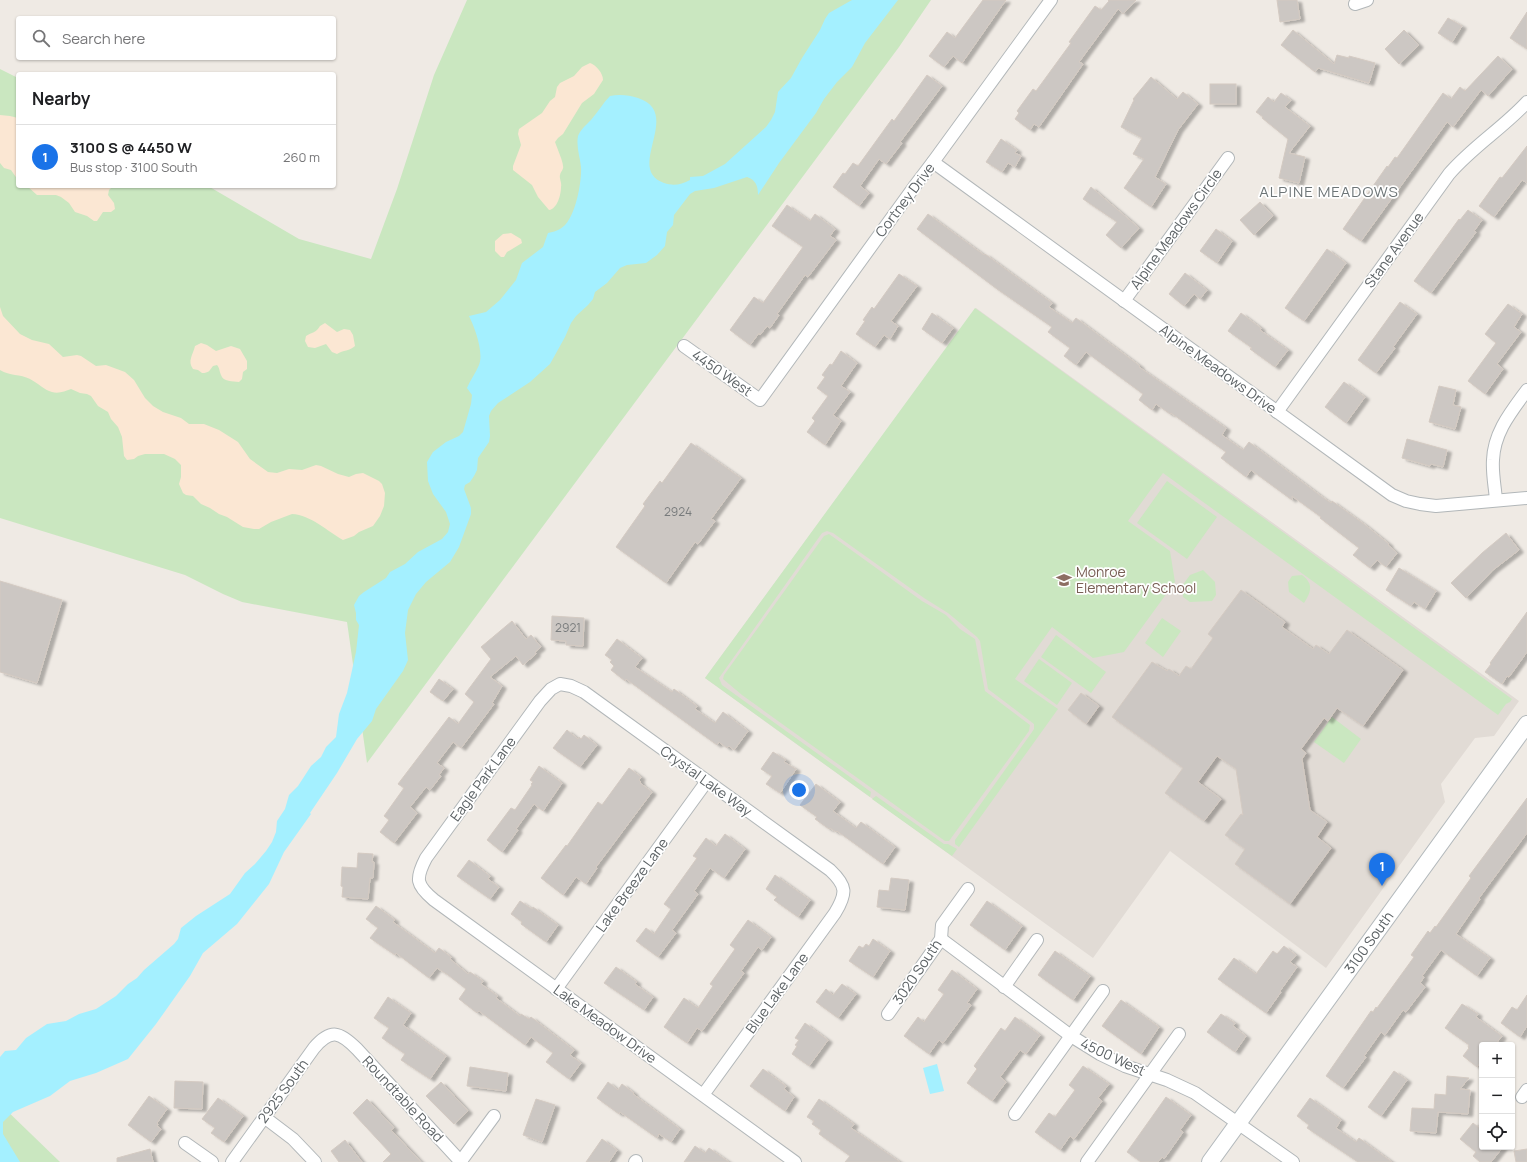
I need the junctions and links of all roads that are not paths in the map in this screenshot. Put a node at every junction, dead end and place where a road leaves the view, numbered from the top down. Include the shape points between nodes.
1 (1051, 0) edge
2 (1367, 0) edge
3 (1355, 4) dead end
4 (1527, 102) edge
5 (1228, 158) dead end
6 (933, 162) junction
7 (1124, 301) junction
8 (684, 346) dead end
9 (1527, 390) edge
10 (760, 400) joint
11 (1277, 412) junction
12 (1527, 498) edge
13 (1496, 500) junction
14 (560, 684) joint
15 (1527, 724) edge
16 (707, 781) junction
17 (418, 882) joint
18 (844, 888) joint
19 (968, 889) dead end
20 (941, 939) junction
21 (1037, 940) dead end
22 (1004, 986) junction
23 (556, 989) junction
24 (1103, 991) dead end
25 (888, 1014) dead end
26 (1179, 1034) dead end
27 (344, 1036) joint
28 (1071, 1036) junction
29 (1150, 1074) junction
30 (703, 1095) junction
31 (1015, 1114) dead end
32 (494, 1116) dead end
33 (264, 1117) junction
34 (1239, 1122) junction
35 (185, 1143) dead end
36 (212, 1162) edge
37 (232, 1162) edge
38 (314, 1162) edge
39 (461, 1162) edge
40 (795, 1162) edge
41 (1087, 1162) edge
42 (1210, 1162) edge
43 (1293, 1162) edge

1 - 6 street, Cortney Drive
2 - 3 street
4 - 11 street, Stane Avenue via 1474,148 1449,174
5 - 7 street, Alpine Meadows Circle
6 - 7 street, Alpine Meadows Drive
6 - 10 street, Cortney Drive
7 - 11 street, Alpine Meadows Drive
8 - 10 street, 4450 West
9 - 13 street via 1502,425 1495,443 1492,462
11 - 13 street, Alpine Meadows Drive via 1392,495 1436,506
12 - 13 street, Alpine Meadows Drive
14 - 16 street, Crystal Lake Way via 584,692
14 - 17 street, Eagle Park Lane via 550,689 540,701 426,858
15 - 34 main road, 3100 South
16 - 18 street, Crystal Lake Way via 830,870
16 - 23 street, Lake Breeze Lane
17 - 23 street, Lake Meadow Drive via 434,900
18 - 30 street, Blue Lake Lane via 843,900 835,914
19 - 20 street, 3020 South via 942,926
20 - 22 street, 4500 West
20 - 25 street, 3020 South
21 - 22 street
22 - 28 street, 4500 West
23 - 30 street, Lake Meadow Drive
24 - 28 street
26 - 29 street
27 - 33 street, 2925 South via 331,1035 319,1042
27 - 39 street, Roundtable Road
28 - 29 street, 4500 West via 1100,1054
28 - 31 street
29 - 34 street, 4500 West via 1195,1093
29 - 41 street
30 - 40 street, Lake Meadow Drive
32 - 39 street
33 - 37 street, 2925 South
33 - 38 street via 293,1139
34 - 42 main road, 3100 South
34 - 43 street, 4500 West
35 - 36 street

